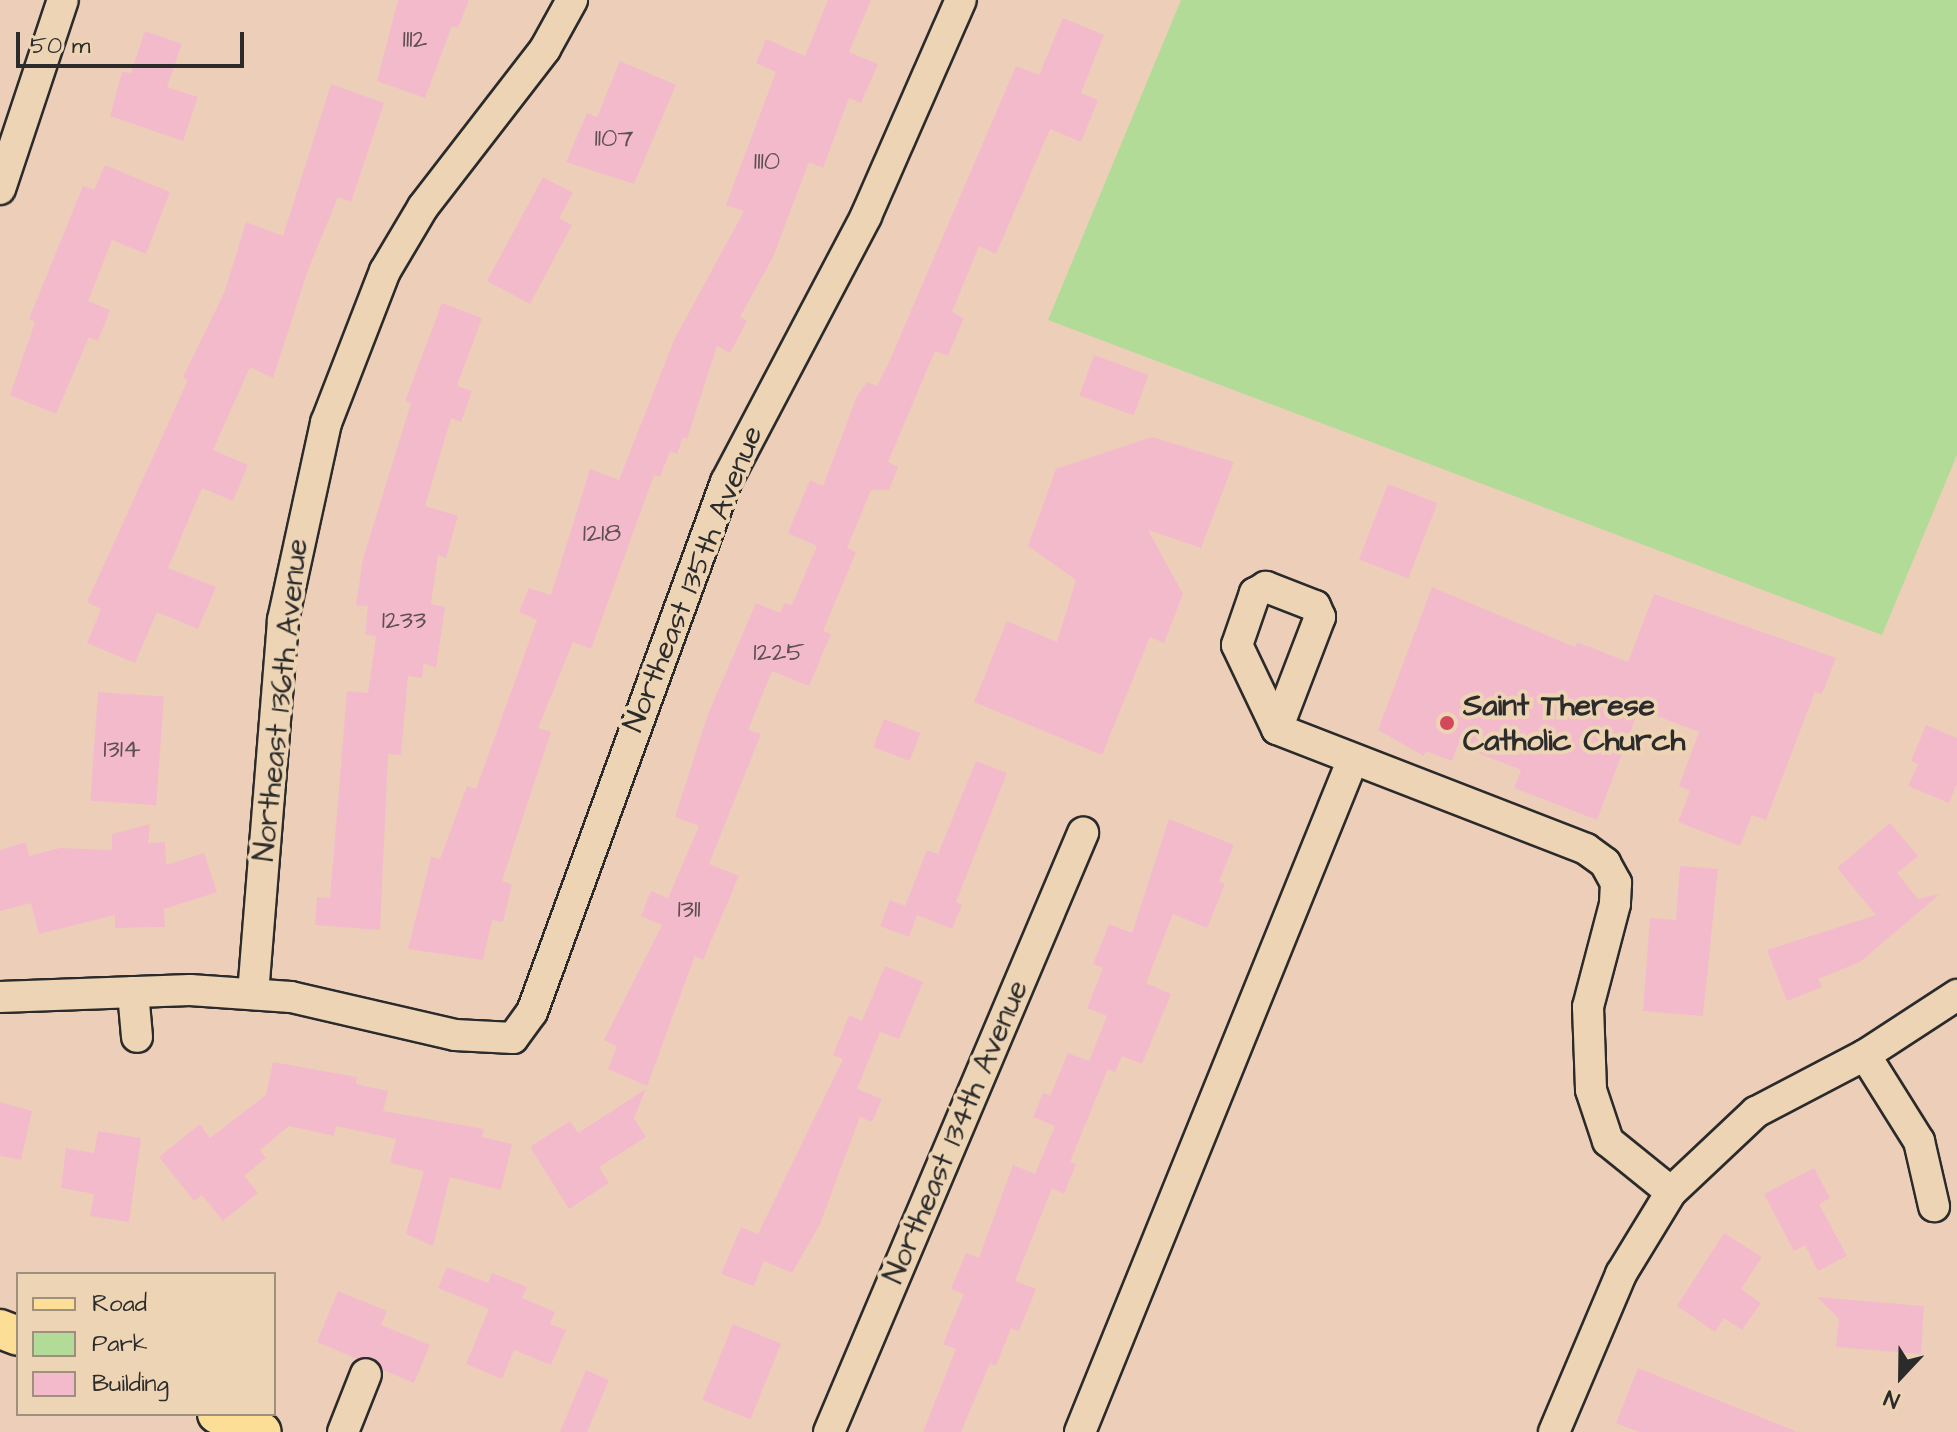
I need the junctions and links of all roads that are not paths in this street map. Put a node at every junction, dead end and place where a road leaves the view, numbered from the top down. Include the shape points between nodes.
1 (63, 0) edge
2 (572, 0) edge
3 (961, 0) edge
4 (0, 189) edge
5 (1277, 729) dead end
6 (1353, 759) junction
7 (1083, 833) dead end
8 (133, 992) junction
9 (253, 994) junction
10 (1957, 995) edge
11 (0, 997) edge
12 (137, 1037) dead end
13 (1865, 1055) junction
14 (1671, 1192) junction
15 (1934, 1206) dead end
16 (366, 1374) dead end
17 (222, 1416) edge
18 (262, 1432) edge
19 (343, 1432) edge
20 (829, 1432) edge
21 (1080, 1432) edge
22 (1554, 1432) edge

1 - 4 street
2 - 9 street, Northeast 136th Avenue via 545,49 423,207 385,271 326,423 283,620
3 - 9 street, Northeast 135th Avenue via 866,216 726,482 532,1012 513,1038 455,1035 291,997
5 - 6 street
6 - 14 street via 1586,849 1605,863 1616,883 1615,904 1588,1007 1591,1090 1608,1141
6 - 21 street
7 - 20 street, Northeast 134th Avenue
8 - 9 street
8 - 11 street
8 - 12 street
10 - 13 street
13 - 14 street via 1756,1112
13 - 15 street via 1919,1141
14 - 22 street via 1621,1274
16 - 19 street
17 - 18 main road

